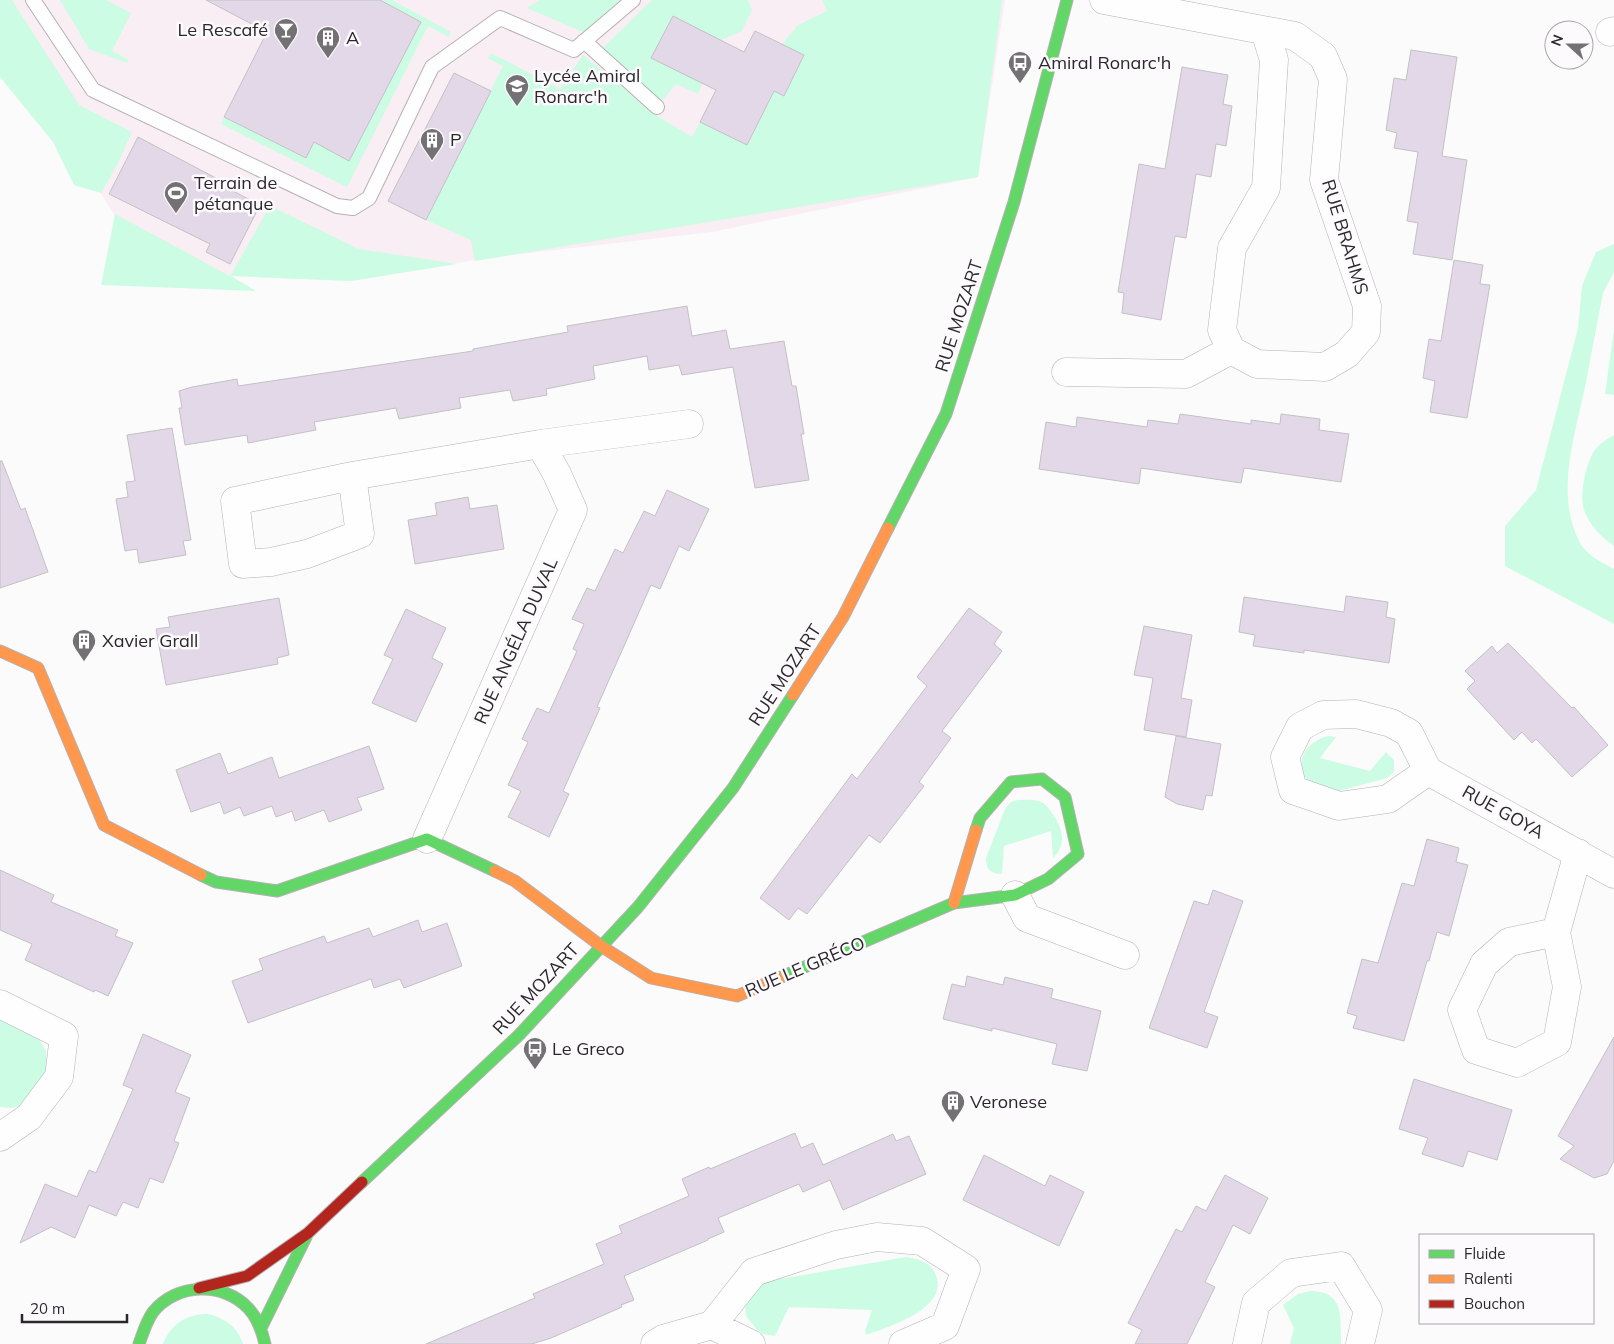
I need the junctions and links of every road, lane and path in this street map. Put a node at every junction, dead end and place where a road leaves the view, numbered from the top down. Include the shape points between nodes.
1 (33, 0) edge
2 (633, 0) edge
3 (1067, 0) edge
4 (1104, 0) edge
5 (1265, 31) junction
6 (584, 41) junction
7 (657, 107) dead end
8 (1231, 350) junction
9 (1066, 372) dead end
10 (689, 424) dead end
11 (540, 444) junction
12 (352, 476) junction
13 (0, 651) edge
14 (1428, 771) junction
15 (427, 839) junction
16 (1578, 853) junction
17 (1614, 874) edge
18 (1016, 895) junction
19 (954, 903) junction
20 (1556, 932) junction
21 (601, 946) junction
22 (1124, 954) dead end
23 (0, 1004) edge
24 (0, 1137) edge
25 (308, 1233) junction
26 (199, 1288) junction
27 (712, 1325) junction
28 (261, 1328) junction
29 (139, 1344) edge
30 (265, 1344) edge
31 (655, 1344) edge
32 (751, 1344) edge
33 (903, 1344) edge
34 (1247, 1344) edge
35 (1360, 1344) edge

1 - 6 lane via 93,90 337,206 353,208 369,198 432,67 500,18 574,50
2 - 6 lane
3 - 21 street, RUE MOZART via 1014,202 946,414 843,616 733,788 638,907
4 - 5 street, RUE BRAHMS
5 - 8 street via 1274,60 1266,188 1232,248 1222,330
5 - 8 street, RUE BRAHMS via 1294,36 1323,56 1333,79 1324,180 1367,306 1366,332 1347,354 1325,367 1257,364
6 - 7 lane
8 - 9 street via 1186,374
10 - 11 street
11 - 12 street
11 - 15 street, RUE ANGÉLA DUVAL via 573,510
12 - 12 street via 360,534 307,554 243,564 235,501
13 - 15 street via 38,668 104,825 216,882 276,892
14 - 14 street via 1388,799 1339,806 1294,790 1285,757 1300,727 1323,715 1356,714 1391,723 1409,733
14 - 16 street, RUE GOYA
15 - 21 street, RUE LE GRÉCO via 515,880
16 - 17 street, RUE GOYA
16 - 20 street
18 - 19 street, RUE LE GRÉCO
18 - 19 street, RUE LE GRÉCO via 1048,879 1078,854 1065,797 1042,779 1011,782 980,818
18 - 22 street via 1027,918
19 - 21 street, RUE LE GRÉCO via 737,996 651,978
20 - 20 street via 1566,987 1557,1042 1517,1063 1476,1050 1462,1010 1484,964 1509,942
21 - 25 street, RUE MOZART via 519,1036
23 - 24 street via 64,1036 59,1077 30,1117
25 - 26 street, RUE MOZART via 247,1276
25 - 28 street, RUE MOZART
26 - 28 street via 225,1293 247,1307
26 - 29 street, RUE MOZART via 180,1292 163,1301 149,1315
27 - 31 street
27 - 32 street
27 - 33 street via 754,1272 836,1245 877,1237 922,1241 966,1269 945,1326
28 - 30 street
34 - 35 street via 1256,1303 1291,1273 1341,1266 1368,1310

